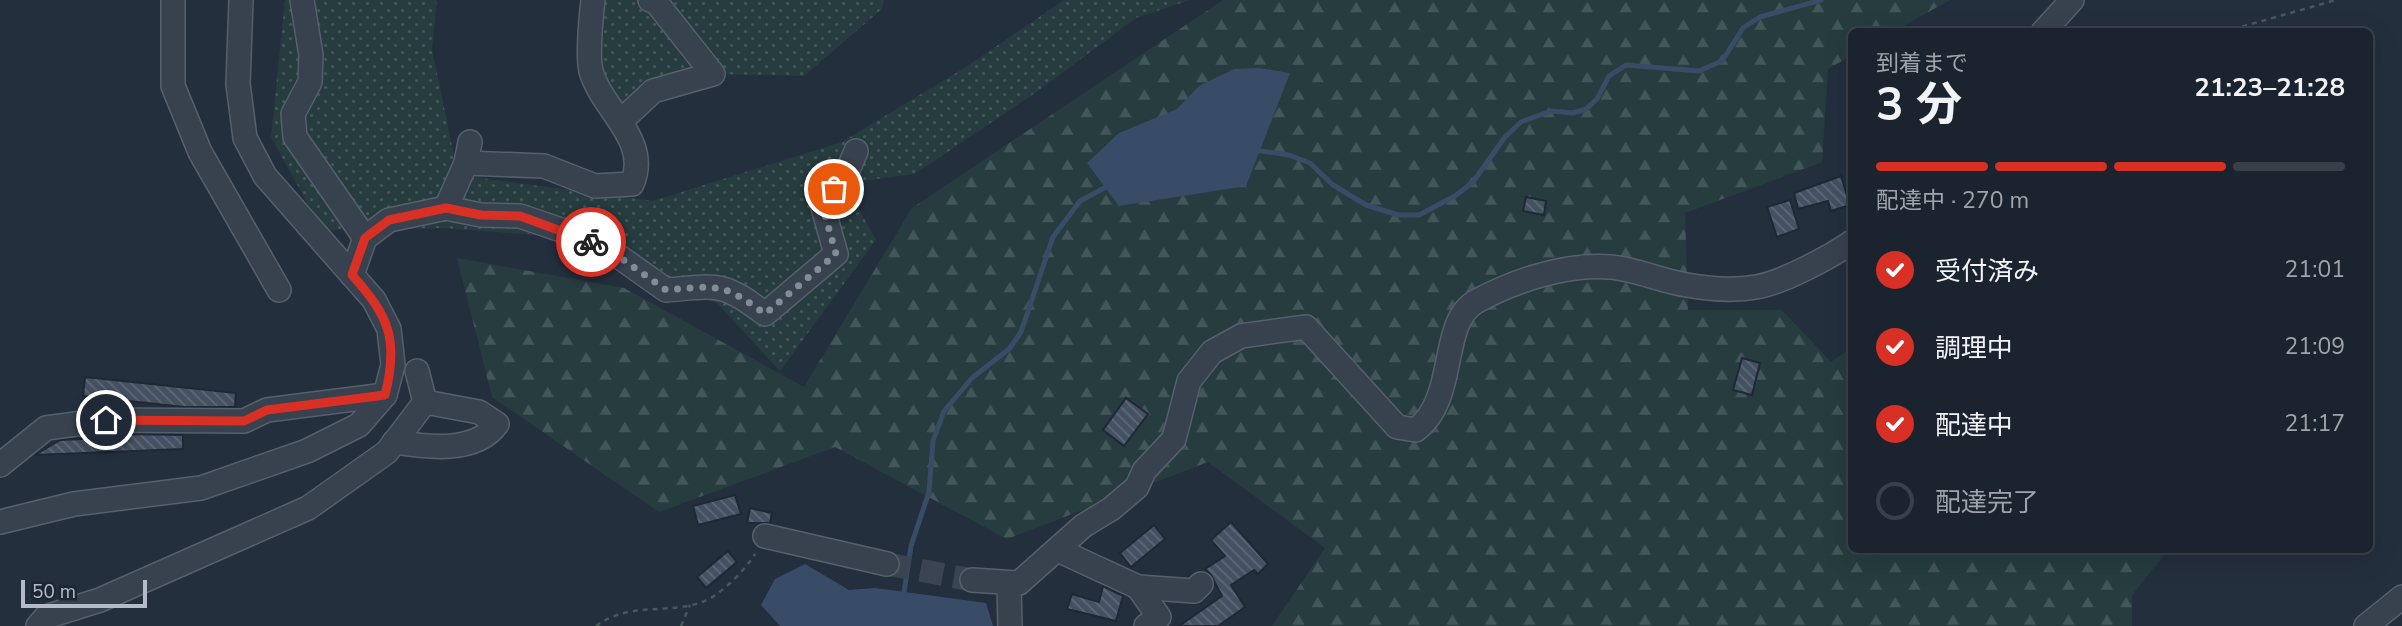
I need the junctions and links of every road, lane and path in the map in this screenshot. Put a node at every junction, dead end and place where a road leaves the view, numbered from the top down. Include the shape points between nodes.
1 (173, 0) edge
2 (241, 0) edge
3 (302, 0) edge
4 (593, 0) edge
5 (650, 0) edge
6 (2073, 0) edge
7 (2336, 0) edge
8 (2047, 28) edge
9 (2237, 28) edge
10 (621, 121) junction
11 (856, 151) dead end
12 (446, 208) junction
13 (365, 238) junction
14 (1848, 244) edge
15 (352, 275) junction
16 (279, 290) dead end
17 (417, 371) dead end
18 (385, 395) junction
19 (425, 402) junction
20 (394, 442) junction
21 (0, 465) edge
22 (0, 522) edge
23 (765, 536) joint
24 (1058, 550) junction
25 (887, 564) tunnel mouth
26 (972, 580) tunnel mouth
27 (1201, 584) dead end
28 (1009, 585) junction
29 (1138, 587) junction
30 (2402, 597) edge
31 (690, 605) junction
32 (38, 626) edge
33 (596, 626) edge
34 (681, 626) edge
35 (1010, 626) edge
36 (1146, 626) edge
37 (2367, 626) edge

1 - 16 street via 173,86 200,152
2 - 15 street via 238,84 245,138 265,176
3 - 13 street via 310,82 293,114 295,137
4 - 10 street via 591,71
5 - 10 street via 713,74 653,92
6 - 8 street
7 - 9 path
10 - 12 street via 630,133 638,171 632,184 595,186 544,166 468,153
11 - 12 street via 846,175 822,204 836,254 765,314 740,295 713,285 666,290 611,251 520,216
12 - 13 street via 389,220
13 - 15 street
14 - 24 street via 1757,287 1686,285 1610,267 1570,269 1505,288 1474,302 1459,317 1439,404 1416,430 1397,427 1306,327 1241,336 1212,352 1189,381 1174,439 1144,471 1137,486
15 - 18 street via 374,300 390,329 393,365
17 - 19 street
18 - 21 street via 267,410 244,421 106,420 46,428
18 - 22 street via 359,425 307,451 201,488 75,503
19 - 20 street
19 - 20 street via 479,412 497,424 489,435 473,441 431,448
20 - 32 street via 387,452 308,508 100,600 46,617
23 - 25 street
23 - 31 path via 753,558 729,583 705,602
24 - 28 street via 1029,578
24 - 29 street
26 - 28 street
27 - 29 street via 1194,591
28 - 35 street
29 - 36 street via 1159,617
30 - 37 street
31 - 33 path via 633,609
31 - 34 path

